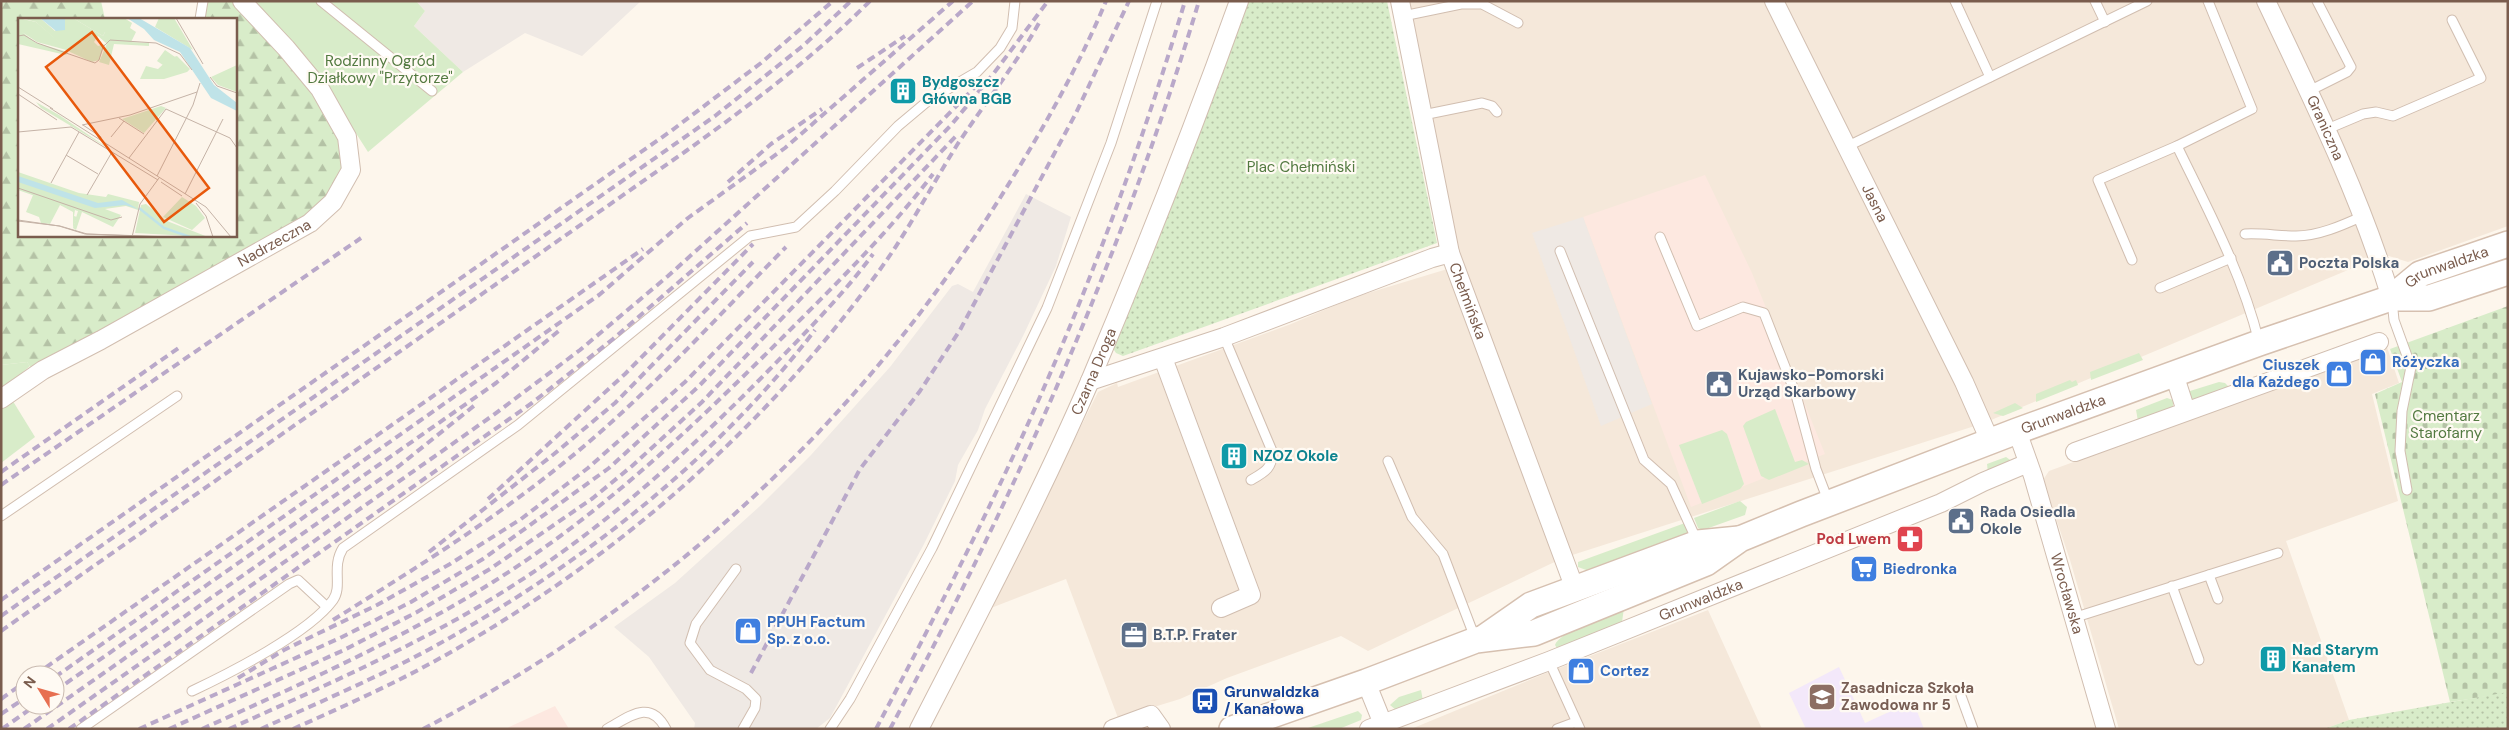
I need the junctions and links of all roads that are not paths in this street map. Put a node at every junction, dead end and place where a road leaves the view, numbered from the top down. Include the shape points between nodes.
1 (204, 1) edge
2 (242, 1) edge
3 (321, 1) edge
4 (1015, 1) edge
5 (1157, 1) edge
6 (1239, 1) edge
7 (1774, 1) edge
8 (1955, 1) edge
9 (2095, 1) edge
10 (2147, 1) edge
11 (2208, 1) edge
12 (2266, 1) edge
13 (2317, 1) edge
14 (1402, 9) edge
15 (200, 18) edge
16 (2452, 20) dead end
17 (1518, 22) dead end
18 (2105, 22) junction
19 (1990, 77) junction
20 (432, 91) dead end
21 (2309, 91) junction
22 (1497, 112) dead end
23 (1423, 114) junction
24 (2325, 130) junction
25 (2177, 146) junction
26 (1846, 147) junction
27 (2363, 216) junction
28 (2245, 234) dead end
29 (1660, 237) dead end
30 (2508, 244) edge
31 (1560, 251) dead end
32 (1450, 253) junction
33 (2231, 258) junction
34 (2132, 260) dead end
35 (2508, 272) edge
36 (2160, 288) dead end
37 (2391, 298) junction
38 (1224, 337) junction
39 (2379, 342) dead end
40 (2259, 343) junction
41 (1163, 358) junction
42 (2174, 374) junction
43 (1090, 382) junction
44 (177, 396) dead end
45 (1, 399) edge
46 (2186, 411) junction
47 (2017, 431) junction
48 (1990, 441) junction
49 (2074, 452) dead end
50 (1388, 461) dead end
51 (2028, 463) junction
52 (1251, 480) dead end
53 (2407, 490) dead end
54 (1829, 503) junction
55 (1, 516) edge
56 (1740, 539) junction
57 (1698, 543) junction
58 (2278, 553) dead end
59 (736, 569) dead end
60 (2209, 575) junction
61 (2172, 586) junction
62 (1575, 589) junction
63 (2218, 599) dead end
64 (327, 607) junction
65 (1222, 608) dead end
66 (2072, 618) junction
67 (1480, 640) junction
68 (2199, 660) dead end
69 (1549, 661) junction
70 (1366, 682) junction
71 (192, 691) dead end
72 (1961, 696) dead end
73 (1578, 725) edge
74 (1379, 727) edge
75 (81, 729) edge
76 (607, 729) edge
77 (666, 729) edge
78 (743, 729) edge
79 (830, 729) edge
80 (919, 729) edge
81 (1113, 729) edge
82 (1161, 729) edge
83 (1232, 729) edge
84 (1557, 729) edge
85 (1973, 729) edge
86 (2106, 729) edge

1 - 15 lane
2 - 45 street, Nadrzeczna via 320,89 347,137 351,170 333,202 310,223 43,370
3 - 20 lane
4 - 64 lane via 1012,28 1000,48 976,72 928,100 898,126 796,226 750,236 518,425 343,548 337,558 335,598
5 - 79 lane via 1111,143 1047,308 932,548 850,699
6 - 43 street, Czarna Droga
7 - 26 street, Jasna
8 - 19 lane
9 - 18 lane
10 - 18 lane
11 - 25 lane via 2252,109
12 - 21 street, Graniczna
13 - 21 lane via 2351,67
14 - 17 lane via 1482,4
14 - 23 street, Chełmińska
16 - 24 lane via 2481,78 2393,116 2376,112 2363,114
18 - 19 lane
19 - 26 lane
21 - 24 street, Graniczna
22 - 23 lane via 1492,106 1482,103
23 - 32 street, Chełmińska
24 - 27 street, Graniczna
25 - 33 lane
25 - 34 lane via 2098,180
26 - 48 street, Jasna
27 - 28 lane via 2338,227 2297,236
27 - 37 street, Graniczna
29 - 54 lane via 1697,326 1743,307 1764,314 1796,395
30 - 37 main road, Grunwaldzka via 2420,274
31 - 57 lane via 1644,460 1671,484
32 - 38 street
32 - 62 street, Chełmińska
33 - 36 lane
33 - 40 lane via 2250,306
35 - 37 main road, Grunwaldzka via 2429,298
37 - 40 main road, Grunwaldzka
37 - 53 lane via 2394,320 2411,366 2402,411 2400,451
38 - 41 street
38 - 52 lane via 1272,451 1272,462 1267,472
39 - 46 street
40 - 42 main road, Grunwaldzka
41 - 43 street
41 - 65 street via 1251,595
42 - 46 street
42 - 47 main road, Grunwaldzka
43 - 80 street, Czarna Droga via 1018,534
44 - 55 lane
46 - 49 street
47 - 48 main road, Grunwaldzka
47 - 51 street, Wrocławska
48 - 54 main road, Grunwaldzka
50 - 67 lane via 1412,517 1443,554
51 - 66 street, Wrocławska
51 - 69 street, Grunwaldzka via 1941,503
54 - 56 main road, Grunwaldzka
56 - 57 main road, Grunwaldzka
56 - 67 main road, Grunwaldzka via 1706,563 1578,616 1534,633
57 - 62 main road, Grunwaldzka
58 - 60 lane
59 - 78 lane via 696,624 690,643 710,670 746,689 756,699 755,708
60 - 61 lane
60 - 63 lane
61 - 66 lane
61 - 68 lane
62 - 67 main road, Grunwaldzka via 1531,605
64 - 71 lane via 314,620 232,672
64 - 75 lane via 298,580 289,584
66 - 86 street, Wrocławska
67 - 70 main road, Grunwaldzka
69 - 73 lane
69 - 74 street, Grunwaldzka
70 - 74 street
70 - 83 main road, Grunwaldzka
72 - 85 lane
73 - 84 lane
76 - 77 lane via 640,711 652,713
81 - 82 street via 1150,715

